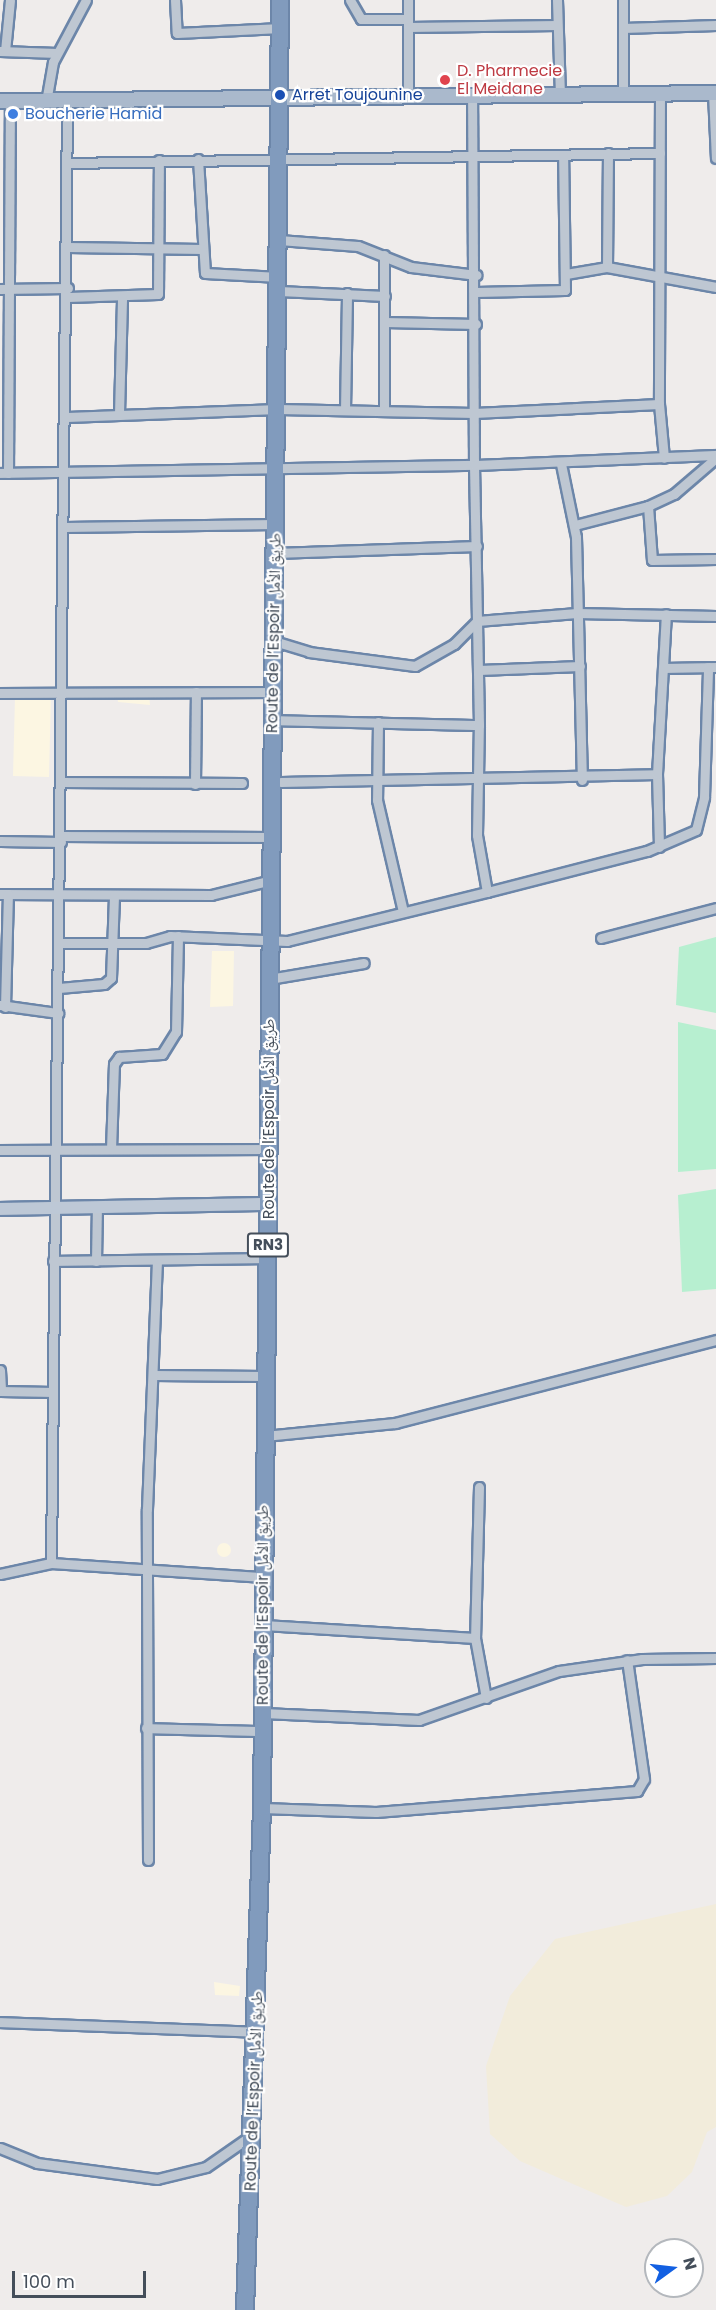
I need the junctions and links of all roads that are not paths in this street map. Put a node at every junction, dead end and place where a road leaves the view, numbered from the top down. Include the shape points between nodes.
1 (10, 0) edge
2 (86, 0) edge
3 (175, 0) edge
4 (280, 0) edge
5 (350, 0) edge
6 (408, 0) edge
7 (557, 0) edge
8 (623, 0) edge
9 (408, 23) junction
10 (557, 25) junction
11 (716, 25) edge
12 (281, 28) junction
13 (623, 28) junction
14 (2, 51) edge
15 (57, 53) junction
16 (623, 92) junction
17 (660, 92) junction
18 (715, 93) edge
19 (560, 94) junction
20 (472, 95) junction
21 (408, 96) junction
22 (280, 99) junction
23 (5, 101) edge
24 (46, 102) junction
25 (67, 103) junction
26 (716, 148) edge
27 (608, 153) junction
28 (660, 153) junction
29 (0, 154) edge
30 (11, 154) junction
31 (563, 155) junction
32 (279, 156) junction
33 (474, 156) junction
34 (716, 158) edge
35 (198, 159) junction
36 (159, 160) junction
37 (69, 163) junction
38 (279, 240) junction
39 (68, 247) junction
40 (161, 249) junction
41 (202, 249) junction
42 (384, 255) junction
43 (607, 267) junction
44 (566, 274) junction
45 (477, 275) junction
46 (658, 277) junction
47 (279, 284) junction
48 (716, 287) edge
49 (5, 289) edge
50 (476, 292) junction
51 (68, 293) junction
52 (347, 293) junction
53 (386, 296) junction
54 (122, 298) junction
55 (385, 322) junction
56 (476, 324) junction
57 (5, 341) edge
58 (659, 404) junction
59 (278, 409) junction
60 (384, 409) junction
61 (345, 410) junction
62 (474, 413) junction
63 (119, 414) junction
64 (68, 417) junction
65 (716, 457) edge
66 (664, 458) junction
67 (561, 464) junction
68 (474, 465) junction
69 (276, 469) junction
70 (67, 472) junction
71 (4, 473) edge
72 (648, 506) junction
73 (275, 524) junction
74 (575, 525) junction
75 (65, 527) junction
76 (477, 546) junction
77 (275, 553) junction
78 (716, 559) edge
79 (576, 613) junction
80 (666, 614) junction
81 (716, 616) edge
82 (477, 621) junction
83 (274, 641) junction
84 (580, 666) junction
85 (712, 667) edge
86 (663, 668) junction
87 (479, 670) junction
88 (63, 691) junction
89 (196, 692) junction
90 (273, 692) junction
91 (0, 693) edge
92 (273, 720) junction
93 (378, 722) junction
94 (479, 725) junction
95 (711, 739) edge
96 (657, 774) junction
97 (582, 780) junction
98 (477, 781) junction
99 (61, 782) junction
100 (280, 782) dead end
101 (242, 783) dead end
102 (376, 783) junction
103 (195, 784) junction
104 (716, 796) edge
105 (704, 797) junction
106 (272, 837) junction
107 (61, 839) junction
108 (0, 841) edge
109 (659, 847) junction
110 (272, 880) junction
111 (487, 892) junction
112 (60, 893) junction
113 (4, 894) edge
114 (114, 895) junction
115 (716, 908) edge
116 (403, 912) junction
117 (178, 936) junction
118 (601, 938) dead end
119 (270, 941) junction
120 (59, 943) junction
121 (114, 944) junction
122 (363, 963) dead end
123 (269, 980) junction
124 (58, 988) junction
125 (3, 1006) edge
126 (58, 1013) junction
127 (111, 1149) junction
128 (270, 1149) junction
129 (0, 1150) edge
130 (57, 1150) junction
131 (269, 1204) junction
132 (97, 1206) junction
133 (54, 1207) junction
134 (0, 1209) edge
135 (267, 1258) junction
136 (53, 1261) junction
137 (96, 1261) junction
138 (157, 1262) junction
139 (716, 1340) edge
140 (0, 1370) edge
141 (154, 1375) junction
142 (264, 1376) junction
143 (0, 1391) edge
144 (53, 1392) junction
145 (264, 1436) junction
146 (479, 1487) dead end
147 (51, 1563) junction
148 (147, 1572) junction
149 (0, 1574) edge
150 (264, 1577) junction
151 (264, 1625) junction
152 (475, 1638) junction
153 (716, 1658) edge
154 (627, 1660) junction
155 (486, 1698) junction
156 (263, 1713) junction
157 (146, 1728) junction
158 (262, 1731) junction
159 (262, 1809) junction
160 (148, 1860) dead end
161 (0, 2022) edge
162 (257, 2032) junction
163 (252, 2135) junction
164 (0, 2148) edge
165 (244, 2310) edge

1 - 14 street
2 - 15 street
3 - 12 street via 175,28 183,35
4 - 12 highway, Route de l’Espoir طريق الأمل / RN3
5 - 9 street via 362,19
6 - 9 street
7 - 10 street
8 - 13 street
9 - 10 street
9 - 21 street
10 - 19 street
11 - 13 street
12 - 22 highway, Route de l’Espoir طريق الأمل / RN3
13 - 16 street
14 - 15 street
15 - 24 street
16 - 17 main road
16 - 19 main road
17 - 18 main road
17 - 28 street
18 - 26 street
19 - 20 main road
20 - 21 main road
20 - 33 street
21 - 22 main road
22 - 25 main road
22 - 32 highway, Route de l’Espoir طريق الأمل / RN3
23 - 24 main road
23 - 30 street
24 - 25 main road
25 - 37 street
26 - 34 street
27 - 28 street
27 - 31 street
27 - 43 street
28 - 46 street
29 - 30 street
30 - 49 street
31 - 33 street
31 - 44 street
32 - 33 street
32 - 35 street
32 - 38 highway, Route de l’Espoir طريق الأمل / RN3
33 - 45 street
35 - 36 street
35 - 41 street
36 - 37 street
36 - 40 street
37 - 39 street
38 - 42 street via 358,246
38 - 47 highway, Route de l’Espoir طريق الأمل / RN3
39 - 40 street
39 - 51 street
40 - 41 street
40 - 54 street via 158,294
41 - 47 street via 205,273
42 - 45 street via 411,267
42 - 53 street
43 - 44 street
43 - 46 street
44 - 50 street via 562,292
45 - 50 street
46 - 48 street
46 - 58 street
47 - 52 street
47 - 59 highway, Route de l’Espoir طريق الأمل / RN3
49 - 51 street
49 - 57 street
50 - 56 street
51 - 54 street
51 - 64 street
52 - 53 street
52 - 61 street
53 - 55 street
54 - 63 street
55 - 56 street
55 - 60 street
56 - 62 street
57 - 71 street
58 - 62 street
58 - 66 street
59 - 61 street
59 - 63 street
59 - 69 highway, Route de l’Espoir طريق الأمل / RN3
60 - 61 street
60 - 62 street
62 - 68 street
63 - 64 street
64 - 70 street
65 - 66 street
65 - 72 street via 674,494
66 - 67 street
67 - 68 street
67 - 74 street
68 - 69 street
68 - 76 street
69 - 70 street
69 - 73 highway, Route de l’Espoir طريق الأمل / RN3
70 - 71 street
70 - 75 street
72 - 74 street
72 - 78 street via 652,560
73 - 75 street
73 - 77 highway, Route de l’Espoir طريق الأمل / RN3
74 - 79 street
75 - 88 street
76 - 77 street
76 - 82 street
77 - 83 highway, Route de l’Espoir طريق الأمل / RN3
79 - 80 street
79 - 82 street
79 - 84 street
80 - 81 street
80 - 86 street
82 - 83 street via 454,644 415,666 309,652
82 - 87 street
83 - 90 highway, Route de l’Espoir طريق الأمل / RN3
84 - 87 street
84 - 97 street
85 - 86 street
85 - 95 street
86 - 96 street
87 - 94 street
88 - 89 street
88 - 91 street
88 - 99 street
89 - 90 street
89 - 103 street
90 - 92 highway, Route de l’Espoir طريق الأمل / RN3
92 - 93 street
92 - 106 highway, Route de l’Espoir طريق الأمل / RN3
93 - 94 street
93 - 102 street
94 - 98 street
95 - 105 street
96 - 97 street
96 - 109 street
97 - 98 street
98 - 102 street
98 - 111 street via 477,835
99 - 103 street
99 - 107 street
100 - 102 street
101 - 103 street
102 - 116 street
104 - 105 street
105 - 109 street via 696,830
106 - 107 street
106 - 110 highway, Route de l’Espoir طريق الأمل / RN3
107 - 108 street
107 - 112 street
109 - 111 street
110 - 114 street via 211,895
110 - 119 highway, Route de l’Espoir طريق الأمل / RN3
111 - 116 street
112 - 113 street
112 - 114 street
112 - 120 street
113 - 125 street
114 - 121 street
115 - 118 street
116 - 119 street
117 - 119 street
117 - 121 street
117 - 127 street via 176,1032 162,1054 119,1057 114,1064
119 - 123 highway, Route de l’Espoir طريق الأمل / RN3
120 - 121 street
120 - 124 street
121 - 124 street via 111,978 104,984
122 - 123 street
123 - 128 highway, Route de l’Espoir طريق الأمل / RN3
124 - 126 street
125 - 126 street
126 - 130 street
127 - 128 street
127 - 130 street
128 - 131 highway, Route de l’Espoir طريق الأمل / RN3
129 - 130 street
130 - 133 street
131 - 132 street
131 - 135 highway, Route de l’Espoir طريق الأمل / RN3
132 - 133 street
132 - 137 street
133 - 134 street
133 - 136 street
135 - 138 street
135 - 142 highway, Route de l’Espoir طريق الأمل / RN3
136 - 137 street
136 - 144 street
137 - 138 street
138 - 141 street
139 - 145 street via 394,1423
140 - 143 street
141 - 142 street
141 - 148 street
142 - 145 highway, Route de l’Espoir طريق الأمل / RN3
143 - 144 street
144 - 147 street
145 - 150 highway, Route de l’Espoir طريق الأمل / RN3
146 - 152 street
147 - 148 street
147 - 149 street
148 - 150 street
148 - 157 street
150 - 151 highway, Route de l’Espoir طريق الأمل / RN3
151 - 152 street
151 - 156 highway, Route de l’Espoir طريق الأمل / RN3
152 - 155 street
153 - 154 street
154 - 155 street via 535,1677
154 - 159 street via 644,1779 637,1791 376,1812
155 - 156 street via 432,1718 397,1722
156 - 158 highway, Route de l’Espoir طريق الأمل / RN3
157 - 158 street
157 - 160 street
158 - 159 highway, Route de l’Espoir طريق الأمل / RN3
159 - 162 highway, Route de l’Espoir طريق الأمل / RN3
161 - 162 street
162 - 163 highway, Route de l’Espoir طريق الأمل / RN3
163 - 164 street via 206,2167 165,2179 36,2163
163 - 165 highway, Route de l’Espoir طريق الأمل / RN3

